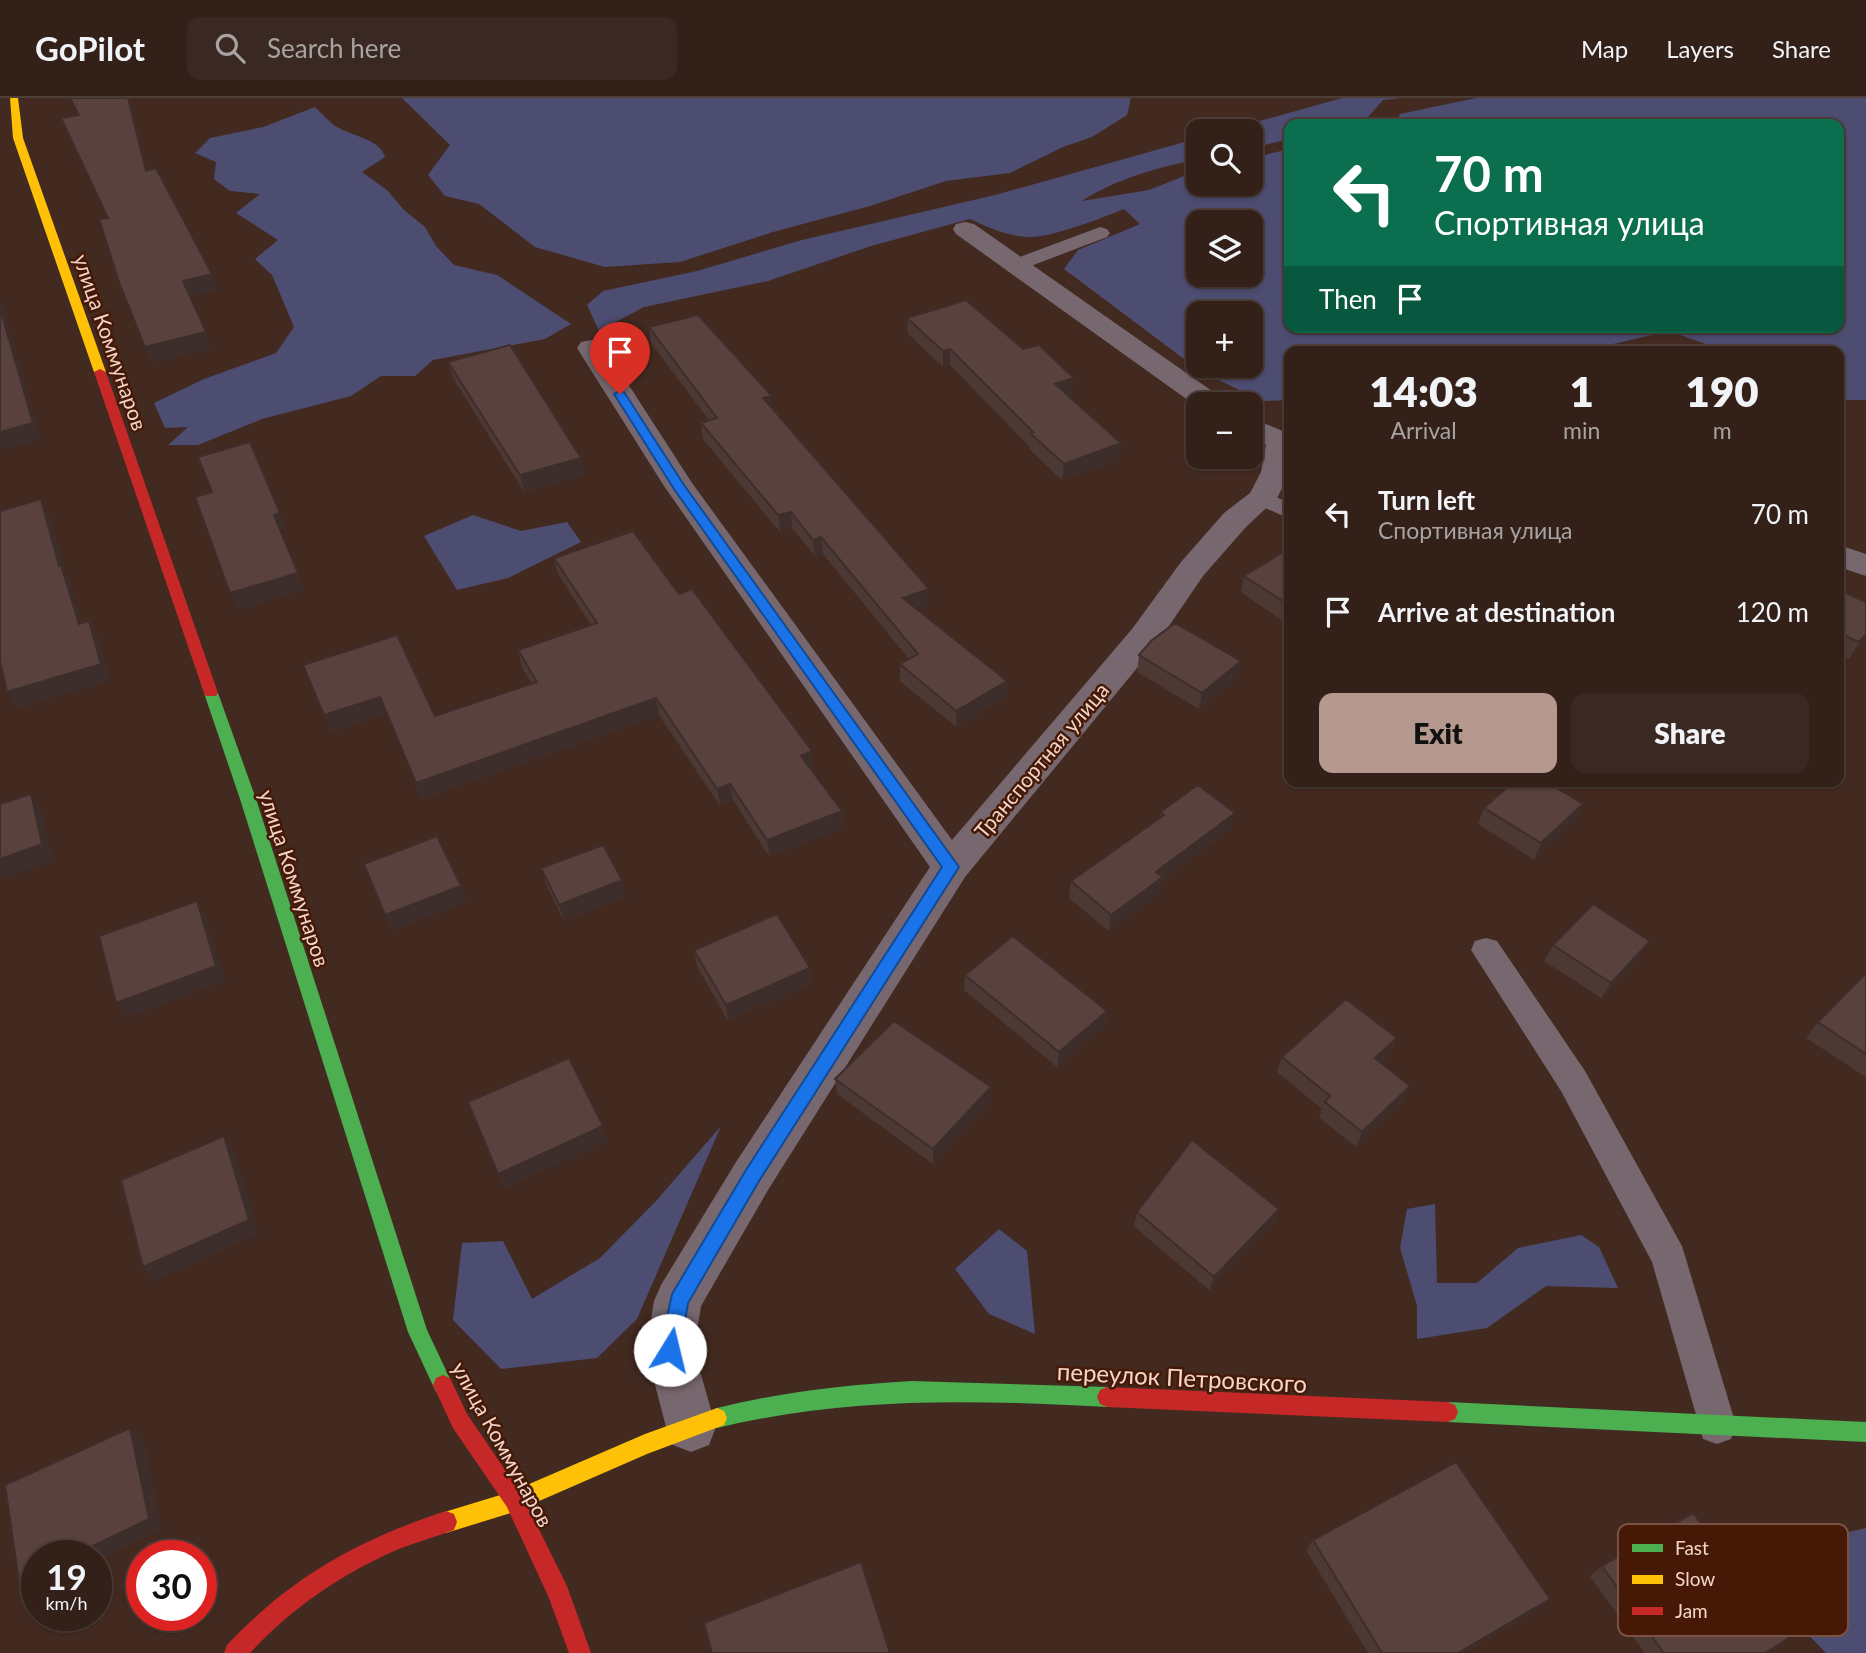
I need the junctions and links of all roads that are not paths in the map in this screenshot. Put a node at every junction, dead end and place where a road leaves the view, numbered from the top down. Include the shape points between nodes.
1 (14, 98) edge
2 (965, 229) dead end
3 (1100, 233) dead end
4 (1016, 265) junction
5 (591, 348) dead end
6 (1195, 392) edge
7 (1274, 435) edge
8 (1276, 505) edge
9 (1844, 557) edge
10 (1866, 566) edge
11 (951, 867) junction
12 (1486, 950) dead end
13 (1717, 1425) junction
14 (691, 1427) junction
15 (1866, 1432) edge
16 (514, 1500) junction
17 (235, 1653) edge
18 (580, 1653) edge

1 - 16 street, улица Коммунаров via 18,138 248,799 418,1332 460,1421
2 - 4 street
3 - 4 lane
4 - 6 street
5 - 11 street via 679,486
7 - 8 street, Транспортная улица
8 - 11 street, Транспортная улица via 1235,520 1192,569 1144,637
9 - 10 street
11 - 14 street, Транспортная улица via 752,1175 678,1301 670,1350
12 - 13 lane via 1573,1081 1669,1258
13 - 14 street, переулок Петровского via 987,1391 844,1394
13 - 15 street, переулок Петровского
14 - 16 street, переулок Петровского
16 - 17 street, переулок Петровского via 400,1537 363,1554 321,1578 277,1612
16 - 18 street, улица Коммунаров via 559,1594

